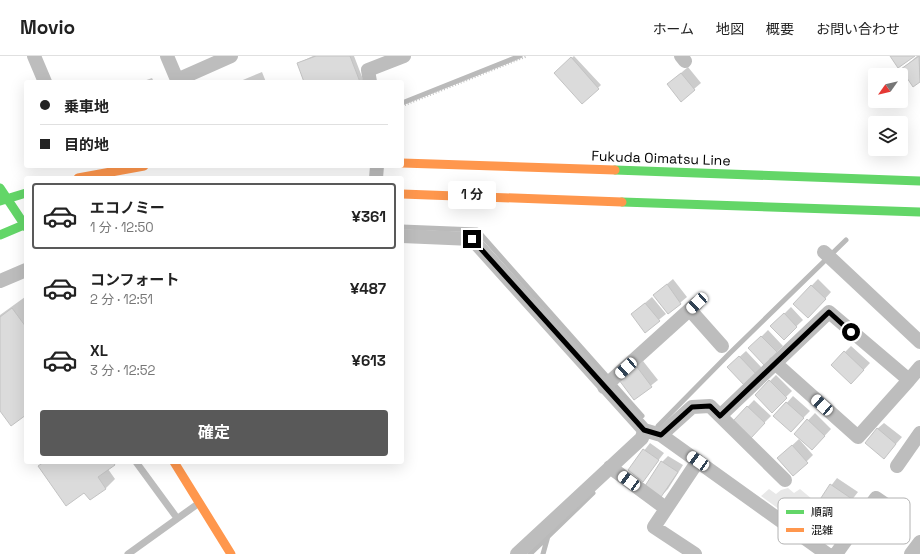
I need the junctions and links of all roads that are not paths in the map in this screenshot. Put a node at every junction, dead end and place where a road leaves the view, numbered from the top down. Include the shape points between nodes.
1 (34, 56) edge
2 (167, 56) edge
3 (231, 56) edge
4 (404, 56) edge
5 (44, 80) edge
6 (177, 80) edge
7 (179, 80) edge
8 (370, 80) edge
9 (404, 163) edge
10 (133, 168) edge
11 (90, 176) edge
12 (920, 181) edge
13 (0, 188) edge
14 (24, 194) edge
15 (404, 194) edge
16 (4, 200) edge
17 (920, 212) edge
18 (24, 223) edge
19 (24, 226) edge
20 (0, 235) edge
21 (404, 236) edge
22 (827, 255) dead end
23 (24, 271) edge
24 (0, 281) edge
25 (920, 342) edge
26 (722, 346) dead end
27 (775, 363) junction
28 (920, 367) edge
29 (908, 380) junction
30 (609, 383) junction
31 (720, 416) junction
32 (644, 430) junction
33 (920, 433) edge
34 (661, 435) junction
35 (698, 461) junction
36 (137, 464) edge
37 (175, 464) edge
38 (897, 466) dead end
39 (614, 470) junction
40 (785, 480) dead end
41 (199, 502) junction
42 (660, 504) dead end
43 (778, 515) edge
44 (177, 518) junction
45 (920, 542) edge
46 (821, 544) edge
47 (841, 544) edge
48 (834, 553) edge
49 (128, 554) edge
50 (231, 554) edge
51 (517, 554) edge
52 (695, 554) edge
53 (912, 554) edge

1 - 5 street
2 - 6 street
3 - 7 street
4 - 8 street via 368,70
9 - 12 main road, Fukuda Oimatsu Line
10 - 11 main road
13 - 16 main road
14 - 16 main road
15 - 17 main road
16 - 18 main road
19 - 20 main road
21 - 30 street via 472,239
22 - 25 street
23 - 24 street
26 - 30 street via 693,307
27 - 29 street via 829,312
27 - 29 street via 858,437
27 - 31 street
28 - 29 street
30 - 32 street
31 - 34 street via 710,406 692,407
31 - 40 street
32 - 34 street
32 - 39 street via 642,438
33 - 38 street
34 - 35 street
35 - 43 street
35 - 52 street via 654,527
36 - 44 lane
37 - 41 main road
39 - 42 street
39 - 51 street
41 - 44 lane
41 - 50 main road
44 - 49 lane
45 - 53 street
46 - 48 street
47 - 48 street

